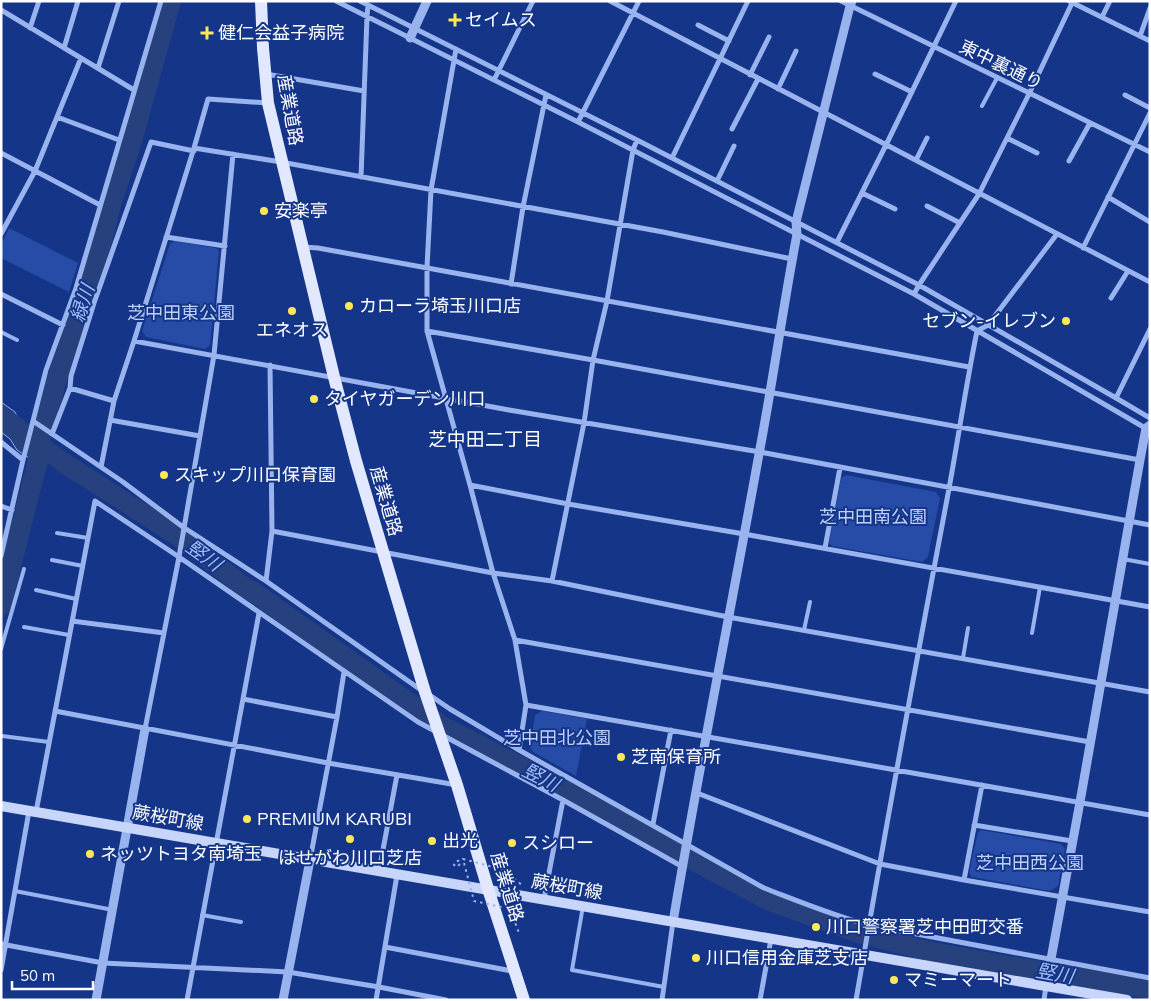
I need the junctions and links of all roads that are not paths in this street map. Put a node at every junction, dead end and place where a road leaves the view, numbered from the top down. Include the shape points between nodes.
1 (39, 1) edge
2 (78, 1) edge
3 (118, 1) edge
4 (161, 1) edge
5 (261, 1) edge
6 (336, 1) edge
7 (360, 1) edge
8 (427, 1) edge
9 (533, 1) edge
10 (610, 1) edge
11 (639, 1) edge
12 (748, 1) edge
13 (841, 1) edge
14 (956, 1) edge
15 (1110, 1) edge
16 (1072, 2) edge
17 (851, 4) edge
18 (368, 5) junction
19 (1150, 8) edge
20 (1, 10) edge
21 (633, 14) junction
22 (367, 17) junction
23 (1102, 18) junction
24 (698, 25) dead end
25 (30, 28) junction
26 (414, 28) junction
27 (1140, 36) junction
28 (769, 37) dead end
29 (410, 38) junction
30 (729, 41) junction
31 (1150, 41) edge
32 (934, 47) junction
33 (64, 48) junction
34 (456, 49) junction
35 (796, 51) dead end
36 (81, 58) junction
37 (720, 59) junction
38 (454, 60) junction
39 (98, 68) junction
40 (499, 70) junction
41 (265, 74) junction
42 (875, 74) dead end
43 (750, 75) junction
44 (997, 78) junction
45 (758, 79) junction
46 (494, 80) junction
47 (778, 89) junction
48 (134, 90) junction
49 (364, 91) junction
50 (912, 92) junction
51 (1029, 94) junction
52 (546, 95) junction
53 (1125, 95) dead end
54 (268, 103) junction
55 (544, 105) junction
56 (982, 106) dead end
57 (1150, 108) edge
58 (583, 113) junction
59 (824, 113) junction
60 (1150, 113) edge
61 (57, 117) junction
62 (578, 122) junction
63 (1090, 123) junction
64 (732, 129) dead end
65 (927, 138) dead end
66 (1007, 138) junction
67 (119, 140) junction
68 (637, 140) junction
69 (886, 145) junction
70 (1135, 145) junction
71 (734, 146) dead end
72 (194, 149) junction
73 (633, 150) junction
74 (1150, 152) edge
75 (1, 153) edge
76 (1037, 153) dead end
77 (233, 154) junction
78 (672, 158) junction
79 (916, 160) junction
80 (1069, 161) dead end
81 (281, 162) junction
82 (34, 171) junction
83 (361, 177) junction
84 (716, 181) junction
85 (431, 190) junction
86 (862, 193) junction
87 (979, 194) junction
88 (1108, 197) junction
89 (100, 205) junction
90 (926, 206) dead end
91 (523, 207) junction
92 (895, 209) dead end
93 (796, 222) junction
94 (1150, 222) edge
95 (960, 223) junction
96 (620, 224) junction
97 (1, 234) edge
98 (797, 234) junction
99 (1057, 234) junction
100 (166, 237) junction
101 (837, 242) junction
102 (225, 246) junction
103 (303, 247) junction
104 (1083, 248) junction
105 (792, 259) junction
106 (427, 267) junction
107 (1128, 271) junction
108 (1150, 282) edge
109 (511, 284) junction
110 (919, 285) junction
111 (1, 294) edge
112 (914, 294) junction
113 (1111, 298) dead end
114 (607, 301) junction
115 (62, 325) junction
116 (988, 325) junction
117 (1150, 329) edge
118 (427, 331) junction
119 (977, 331) junction
120 (1, 332) edge
121 (779, 332) junction
122 (18, 340) dead end
123 (134, 341) junction
124 (214, 355) junction
125 (594, 360) junction
126 (270, 365) junction
127 (970, 367) junction
128 (334, 377) junction
129 (70, 388) junction
130 (770, 392) junction
131 (446, 398) junction
132 (1116, 398) junction
133 (114, 401) junction
134 (1150, 418) edge
135 (110, 420) junction
136 (584, 422) junction
137 (33, 423) junction
138 (959, 426) junction
139 (1149, 428) edge
140 (52, 434) junction
141 (200, 436) junction
142 (1, 442) edge
143 (760, 452) junction
144 (23, 460) junction
145 (1140, 460) junction
146 (101, 467) junction
147 (840, 468) junction
148 (470, 485) junction
149 (949, 488) junction
150 (568, 504) junction
151 (1, 506) edge
152 (12, 510) junction
153 (1129, 521) junction
154 (1150, 525) edge
155 (183, 527) junction
156 (272, 532) junction
157 (57, 533) dead end
158 (744, 534) junction
159 (88, 538) junction
160 (825, 548) junction
161 (383, 551) junction
162 (1, 556) edge
163 (179, 557) junction
164 (52, 560) dead end
165 (1123, 560) junction
166 (1150, 564) edge
167 (83, 566) junction
168 (934, 568) junction
169 (24, 569) dead end
170 (493, 573) junction
171 (266, 581) junction
172 (552, 581) junction
173 (1040, 587) junction
174 (36, 590) dead end
175 (76, 599) junction
176 (1116, 601) junction
177 (810, 602) dead end
178 (1150, 608) edge
179 (259, 612) junction
180 (728, 617) junction
181 (72, 621) junction
182 (24, 627) dead end
183 (968, 628) dead end
184 (804, 630) junction
185 (164, 633) junction
186 (1032, 633) dead end
187 (70, 635) junction
188 (3, 637) edge
189 (515, 640) junction
190 (1, 649) edge
191 (919, 650) junction
192 (963, 658) junction
193 (344, 672) junction
194 (717, 677) junction
195 (1100, 683) junction
196 (425, 692) junction
197 (1150, 692) edge
198 (243, 700) junction
199 (526, 705) junction
200 (908, 710) junction
201 (55, 711) junction
202 (337, 717) junction
203 (146, 729) junction
204 (671, 730) junction
205 (440, 734) junction
206 (2, 736) edge
207 (707, 737) junction
208 (49, 742) junction
209 (1090, 742) junction
210 (234, 746) junction
211 (519, 750) junction
212 (328, 764) junction
213 (897, 769) junction
214 (397, 775) junction
215 (457, 785) junction
216 (982, 785) junction
217 (697, 793) junction
218 (564, 800) junction
219 (1080, 802) junction
220 (1, 806) edge
221 (32, 812) junction
222 (1150, 815) edge
223 (653, 824) junction
224 (974, 825) junction
225 (128, 828) junction
226 (1072, 841) junction
227 (216, 842) junction
228 (687, 846) junction
229 (310, 860) junction
230 (880, 864) junction
231 (683, 865) junction
232 (379, 872) junction
233 (397, 875) junction
234 (964, 880) junction
235 (488, 889) junction
236 (15, 891) junction
237 (1062, 898) junction
238 (544, 899) junction
239 (583, 906) junction
240 (113, 910) junction
241 (1150, 912) edge
242 (202, 915) junction
243 (241, 922) dead end
244 (674, 922) junction
245 (869, 927) junction
246 (771, 938) junction
247 (3, 945) edge
248 (385, 947) junction
249 (865, 950) junction
250 (1050, 962) junction
251 (103, 963) junction
252 (192, 968) junction
253 (1, 970) edge
254 (515, 971) junction
255 (288, 972) junction
256 (1150, 978) edge
257 (1047, 984) junction
258 (378, 987) junction
259 (664, 987) junction
260 (96, 1000) edge
261 (186, 1000) edge
262 (283, 1000) edge
263 (376, 1000) edge
264 (446, 1000) edge
265 (524, 1000) edge
266 (663, 1000) edge
267 (760, 1000) edge
268 (856, 1000) edge
269 (1044, 1000) edge
270 (1128, 1000) edge

1 - 25 street
2 - 33 street
3 - 39 street
4 - 48 street
5 - 41 main road, 産業道路
6 - 22 street
7 - 18 street
8 - 26 street
9 - 40 street
10 - 21 street
11 - 21 street
12 - 30 street
13 - 17 street, 東中裏通り
14 - 32 street
15 - 23 street
16 - 23 street
16 - 51 street
17 - 32 street, 東中裏通り
17 - 59 street
18 - 22 street
18 - 26 street
19 - 27 street
20 - 25 street
21 - 37 street
21 - 58 street
22 - 29 street
22 - 49 street
23 - 27 street
24 - 30 street
25 - 33 street
26 - 29 street
26 - 34 street
27 - 31 street
28 - 43 street
29 - 38 street
30 - 37 street
32 - 44 street, 東中裏通り
32 - 50 street
33 - 36 street
34 - 38 street
34 - 40 street
35 - 47 street
36 - 39 street
36 - 61 street
37 - 43 street
37 - 78 street
38 - 46 street
38 - 85 street
39 - 48 street
40 - 46 street
40 - 52 street
41 - 49 street
41 - 54 main road, 産業道路
42 - 50 street
43 - 45 street
44 - 51 street, 東中裏通り
44 - 56 lane
45 - 47 street
45 - 64 street
46 - 55 street
47 - 59 street
48 - 67 street
49 - 83 street
50 - 69 street
51 - 63 street, 東中裏通り
51 - 66 street
52 - 55 street
52 - 58 street
53 - 57 street
54 - 72 street via 208,99
54 - 81 main road, 産業道路
55 - 62 street
55 - 91 street
58 - 62 street
58 - 68 street
59 - 69 street
59 - 93 street
60 - 70 street
61 - 67 street
61 - 82 street
62 - 73 street
63 - 70 street, 東中裏通り
63 - 80 street
65 - 79 street
66 - 76 street
66 - 87 street
67 - 89 street
68 - 73 street
68 - 78 street
69 - 79 street
69 - 86 street
70 - 74 street, 東中裏通り
70 - 88 street
71 - 84 street
72 - 77 street
72 - 100 street
72 - 129 street via 151,142 94,303
73 - 96 street
73 - 98 street
75 - 82 street
77 - 81 street
77 - 102 street
78 - 84 street
79 - 87 street
81 - 83 street
81 - 103 main road, 産業道路
82 - 89 street
82 - 97 street
83 - 85 street
84 - 93 street
85 - 91 street
85 - 106 street
86 - 92 street
86 - 101 street
87 - 95 street
87 - 99 street
88 - 94 street
88 - 104 street
89 - 115 street
90 - 95 street
91 - 96 street
91 - 109 street
93 - 98 street
93 - 101 street
95 - 110 street
96 - 105 street
96 - 114 street
98 - 105 street
98 - 112 street
99 - 104 street
99 - 116 street
100 - 102 street
100 - 123 street
101 - 110 street
102 - 124 street
103 - 106 street
103 - 128 main road, 産業道路
104 - 107 street
105 - 121 street
106 - 109 street
106 - 118 street
107 - 108 street
107 - 113 street
109 - 114 street
110 - 112 street
110 - 116 street
111 - 115 street
112 - 119 street
114 - 121 street
114 - 125 street
115 - 137 street via 46,370
116 - 119 street
116 - 132 street
117 - 132 street
118 - 125 street
118 - 131 street
119 - 127 street
119 - 139 street
120 - 122 lane
121 - 127 street
121 - 130 street
123 - 124 street
123 - 133 street
124 - 126 street
124 - 141 street
125 - 130 street
125 - 136 street
126 - 128 street
126 - 156 street
127 - 138 street
128 - 131 street
128 - 161 main road, 産業道路
129 - 133 street
129 - 140 street
130 - 138 street
130 - 143 street
131 - 136 street
131 - 148 street
132 - 134 street
133 - 135 street
135 - 141 street
135 - 146 street
136 - 143 street
136 - 150 street
137 - 140 street
137 - 144 street
138 - 145 street
138 - 149 street
139 - 145 street
140 - 146 street
141 - 155 street
142 - 144 street
143 - 147 street
143 - 158 street
144 - 152 street
145 - 153 street
146 - 155 street
147 - 149 street
147 - 160 street
148 - 150 street
148 - 170 street
149 - 153 street
149 - 168 street
150 - 158 street
150 - 172 street
151 - 152 street
152 - 162 street
153 - 154 street
153 - 165 street
155 - 163 street
155 - 171 street
156 - 161 street
156 - 171 street
157 - 159 lane
158 - 160 street
158 - 180 street
159 - 163 street via 95,501
159 - 167 street
160 - 168 street
161 - 170 street
161 - 196 main road, 産業道路
163 - 179 street
163 - 185 street
164 - 167 lane
165 - 166 lane
165 - 176 street
167 - 175 street
168 - 173 street
168 - 191 street
169 - 188 lane
170 - 172 street
170 - 189 street
171 - 196 street
172 - 180 street
173 - 176 street
173 - 186 lane
174 - 175 lane
175 - 181 street
176 - 178 street
176 - 195 street
177 - 184 lane
179 - 193 street
179 - 198 street
180 - 184 street
180 - 194 street
181 - 185 street
181 - 187 street
182 - 187 lane
183 - 192 lane
184 - 191 street
185 - 203 street
187 - 201 street
188 - 190 lane
189 - 194 street
189 - 199 street
191 - 192 street
191 - 200 street
192 - 195 street
193 - 202 street
193 - 205 street
194 - 200 street
194 - 207 street
195 - 197 street
195 - 209 street
196 - 205 main road, 産業道路
196 - 211 street
198 - 202 street
198 - 210 street
199 - 204 street
199 - 211 street
200 - 209 street
200 - 213 street
201 - 203 street
201 - 208 street
202 - 212 street
203 - 210 street
203 - 225 street
204 - 207 street
204 - 223 street
205 - 215 main road, 産業道路
205 - 218 street
206 - 208 lane
207 - 213 street
207 - 217 street
208 - 221 street
209 - 219 street
210 - 212 street
210 - 227 street
211 - 223 street
212 - 214 street
212 - 229 street
213 - 216 street
213 - 230 street
214 - 215 street
214 - 232 street
215 - 235 main road, 産業道路
216 - 219 street
216 - 224 street
217 - 228 street
217 - 230 street
218 - 231 street
218 - 238 street
219 - 222 street
219 - 226 street
220 - 221 main road, 蕨桜町線
221 - 225 main road, 蕨桜町線
221 - 236 street
223 - 228 street
224 - 226 street
224 - 234 street
225 - 227 main road, 蕨桜町線
225 - 240 street
226 - 237 street
227 - 229 main road, 蕨桜町線
227 - 242 street
228 - 231 street
228 - 245 street via 764,888
229 - 232 main road, 蕨桜町線
229 - 255 street
230 - 234 street
230 - 245 street
231 - 244 street
232 - 233 main road, 蕨桜町線
233 - 235 main road, 蕨桜町線
233 - 248 street
234 - 237 street
235 - 238 main road, 蕨桜町線
235 - 254 main road, 産業道路
236 - 240 lane
236 - 247 street
237 - 241 street
237 - 250 street
238 - 239 main road, 蕨桜町線
239 - 244 main road, 蕨桜町線
239 - 259 lane via 572,970
240 - 251 street
242 - 243 lane
242 - 252 street
244 - 246 main road, 蕨桜町線
244 - 259 street
245 - 249 street
245 - 250 street
246 - 249 main road, 蕨桜町線
246 - 267 street
247 - 251 street
247 - 253 street
248 - 254 street
248 - 258 street
249 - 257 main road, 蕨桜町線
249 - 268 street
250 - 256 street
250 - 257 street
251 - 252 street
251 - 260 street
252 - 255 street
252 - 261 street
254 - 265 main road, 産業道路
255 - 258 street
255 - 262 street
257 - 269 street
257 - 270 main road, 蕨桜町線
258 - 263 street
258 - 264 street
259 - 266 street

